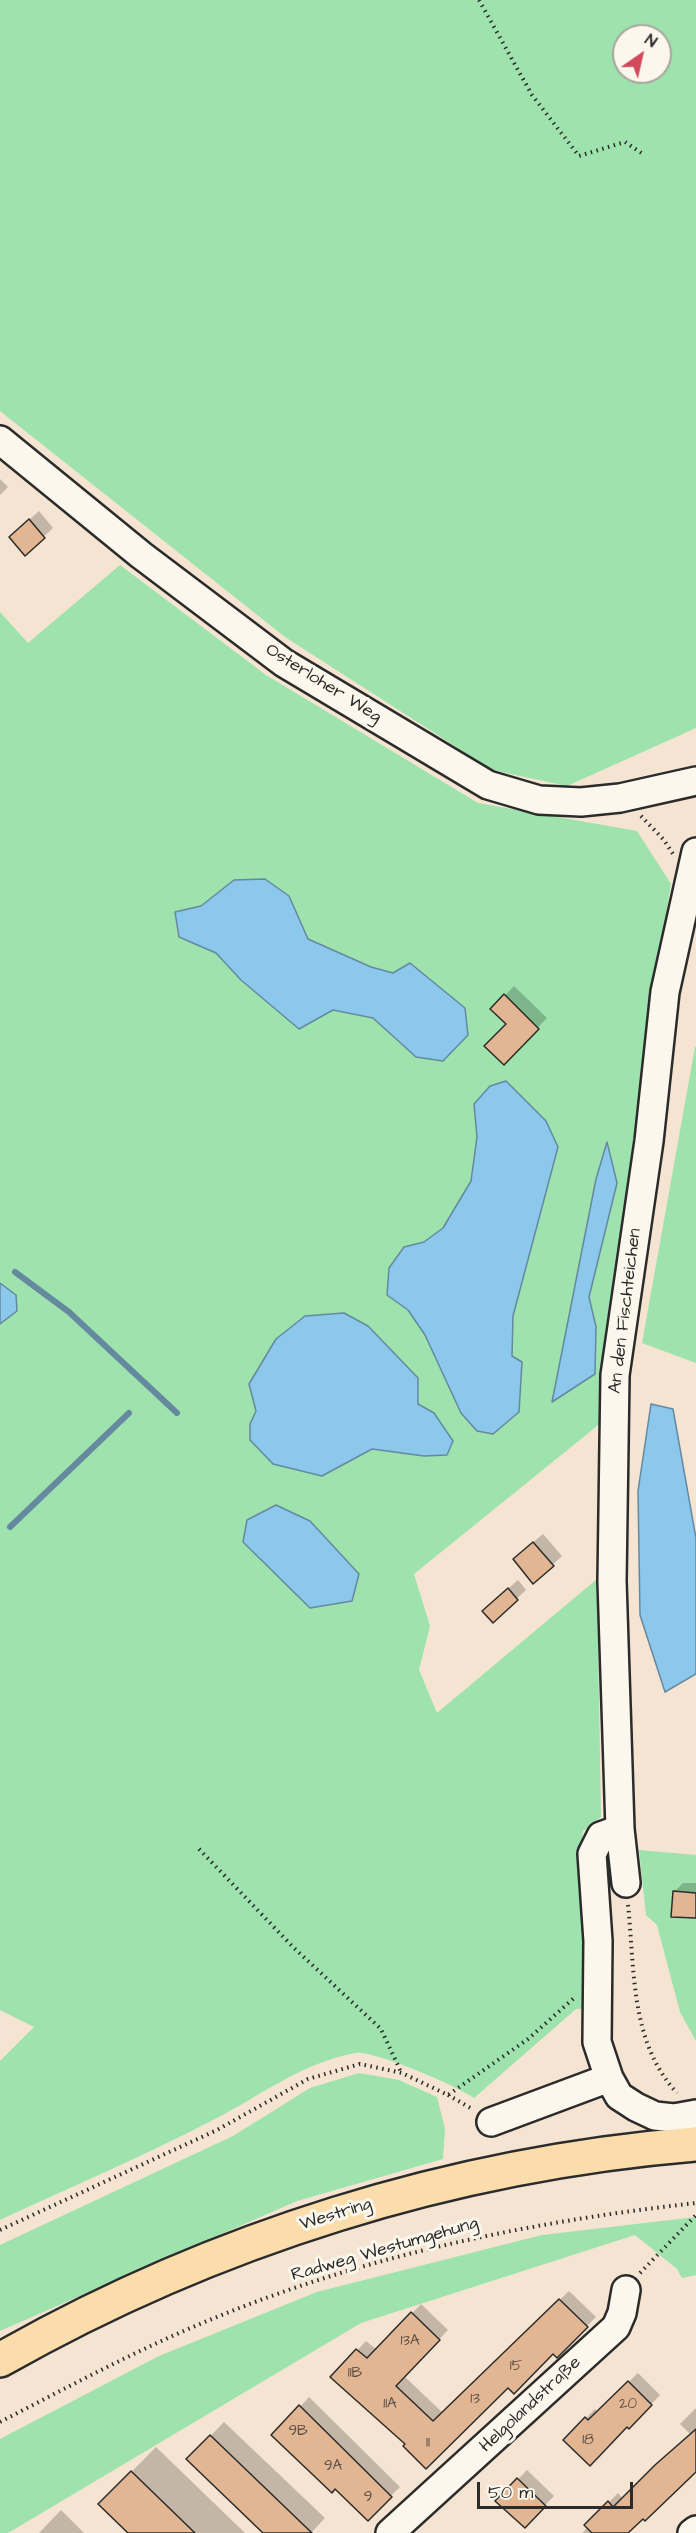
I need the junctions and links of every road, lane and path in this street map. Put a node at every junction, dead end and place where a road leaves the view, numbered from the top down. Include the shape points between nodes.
1 (479, 0) edge
2 (643, 154) dead end
3 (0, 440) edge
4 (696, 781) edge
5 (620, 798) junction
6 (696, 852) edge
7 (690, 890) junction
8 (620, 1829) junction
9 (199, 1849) dead end
10 (626, 1883) joint
11 (597, 1972) junction
12 (402, 2073) junction
13 (609, 2078) junction
14 (664, 2079) dead end
15 (696, 2114) edge
16 (491, 2122) dead end
17 (696, 2144) edge
18 (696, 2203) edge
19 (696, 2215) edge
20 (0, 2230) edge
21 (626, 2290) joint
22 (0, 2360) edge
23 (0, 2422) edge
24 (696, 2529) edge
25 (390, 2533) edge
26 (692, 2533) edge

1 - 2 path via 532,95 579,156 625,142
3 - 5 street, Osterloher Weg via 141,555 284,663 488,785 539,800 581,802
4 - 5 street, Osterloher Weg
5 - 7 path via 664,840
6 - 7 street, An den Fischteichen
7 - 8 street, An den Fischteichen via 665,992 649,1141 615,1375 612,1581
8 - 10 street, An den Fischteichen
8 - 11 street via 601,1836 592,1854
9 - 12 path via 293,1947 381,2029
10 - 14 path via 640,2023 648,2052
11 - 12 path via 528,2039 448,2096
11 - 13 street via 597,2042
12 - 20 path via 360,2064 308,2079 217,2130
13 - 15 street via 619,2096 655,2116
13 - 16 street
17 - 22 main road, Westring via 514,2170 340,2213 183,2270 56,2329
18 - 23 path, Radweg Westumgehung via 498,2231 343,2272 201,2323
19 - 21 path
21 - 25 street, Helgolandstraße via 616,2327
24 - 26 street

